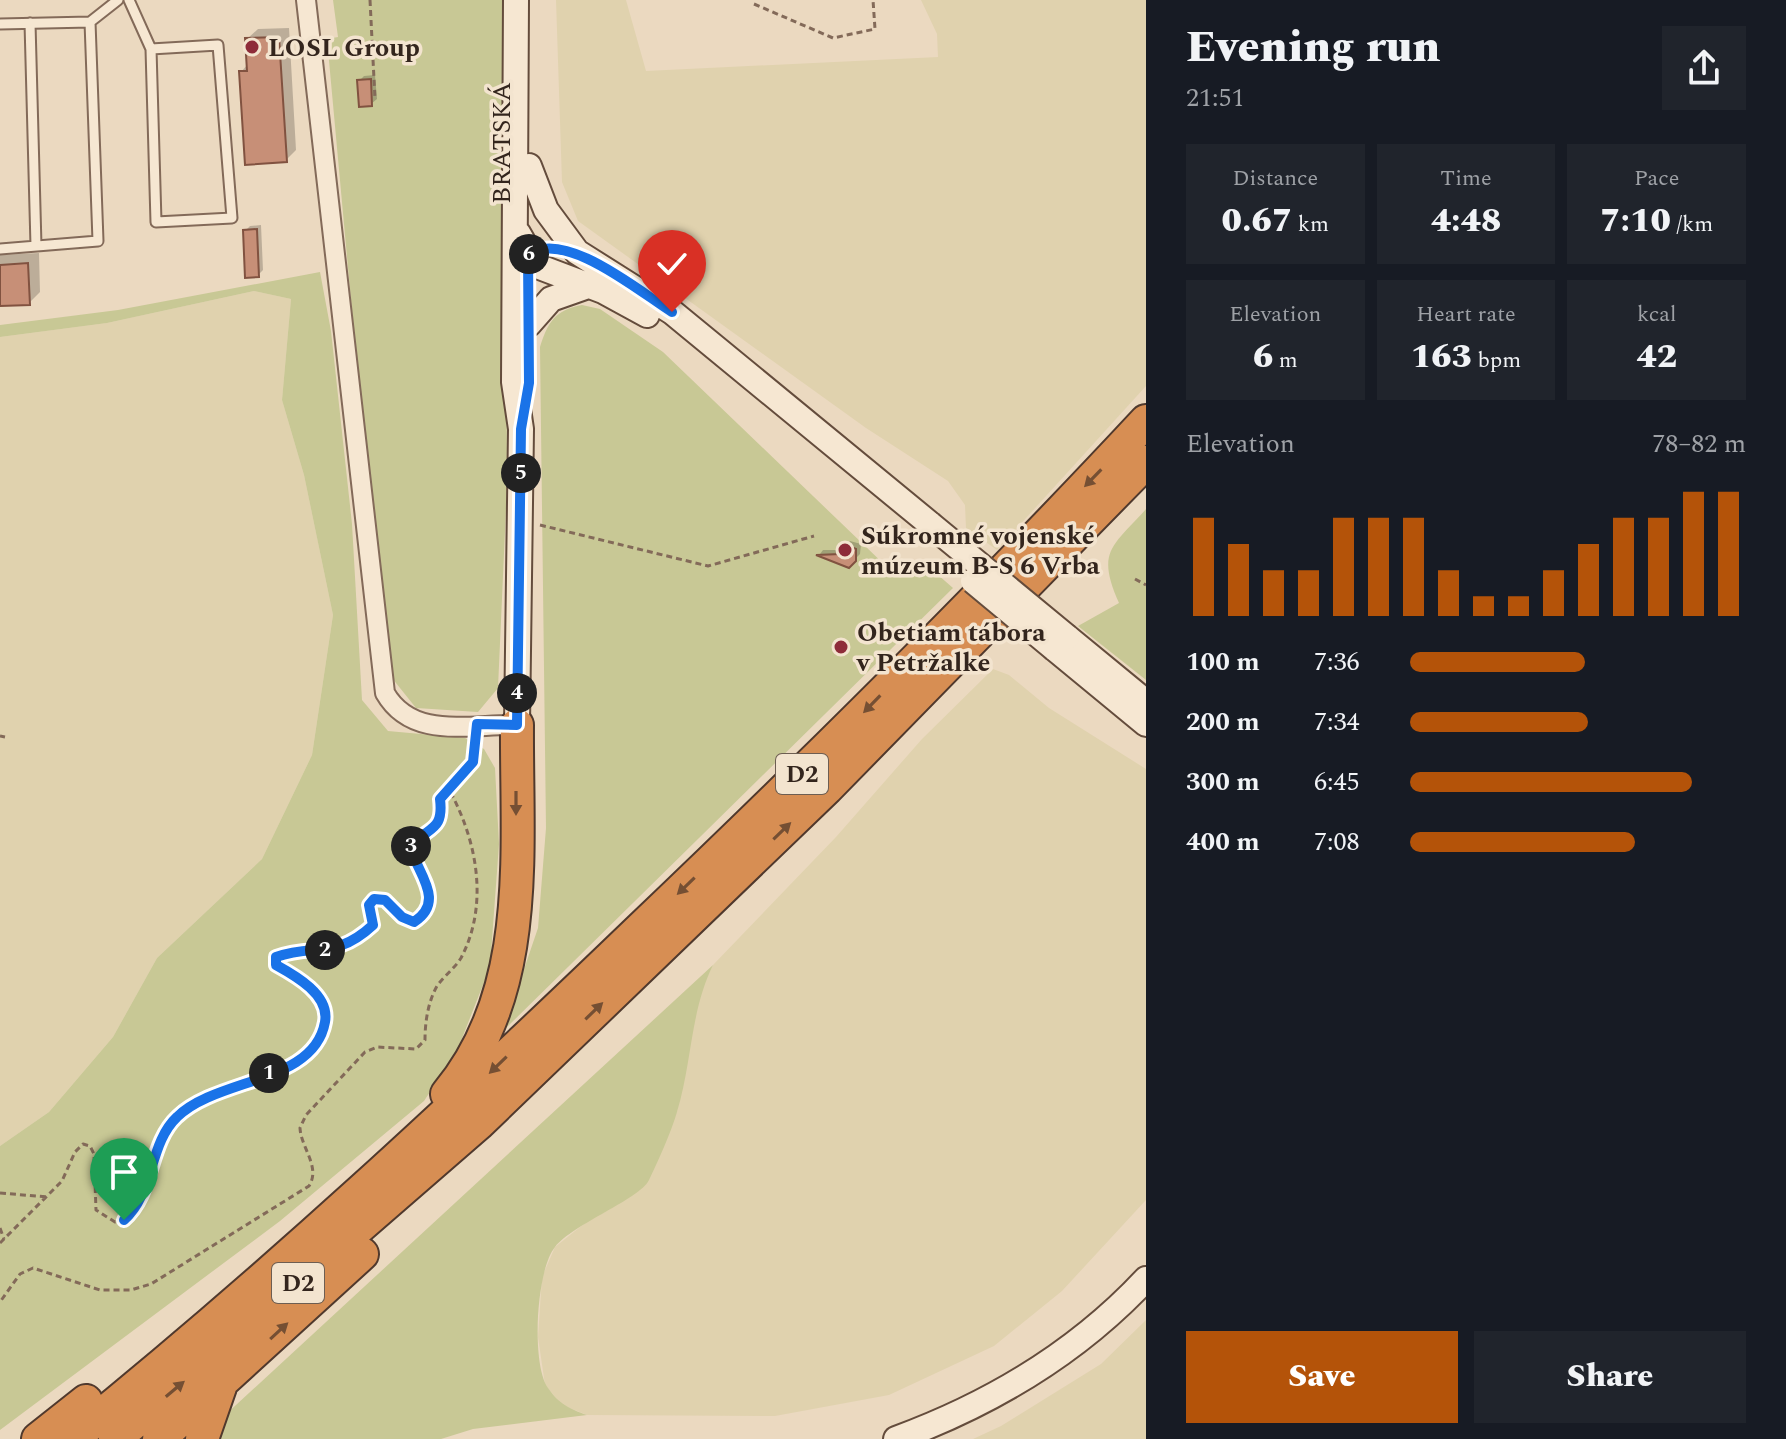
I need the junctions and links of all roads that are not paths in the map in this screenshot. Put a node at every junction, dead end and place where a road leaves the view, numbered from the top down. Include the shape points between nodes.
1 (118, 0) edge
2 (129, 0) edge
3 (306, 0) edge
4 (516, 0) edge
5 (529, 0) edge
6 (90, 22) junction
7 (30, 23) junction
8 (0, 24) edge
9 (151, 49) junction
10 (529, 166) junction
11 (517, 231) junction
12 (36, 246) junction
13 (0, 249) edge
14 (577, 252) junction
15 (528, 255) junction
16 (514, 278) junction
17 (588, 286) junction
18 (529, 324) junction
19 (1146, 421) edge
20 (521, 429) junction
21 (1146, 462) edge
22 (924, 530) junction
23 (1061, 643) junction
24 (1146, 702) edge
25 (1146, 724) edge
26 (517, 725) junction
27 (478, 1124) junction
28 (1146, 1279) edge
29 (222, 1384) junction
30 (55, 1435) edge
31 (115, 1439) edge
32 (159, 1439) edge
33 (202, 1439) edge
34 (896, 1439) edge

1 - 6 lane
2 - 9 lane
3 - 26 street via 381,676 393,706 422,725
4 - 11 main road, BRATSKÁ
5 - 10 main road, BRATSKÁ
6 - 7 lane
6 - 12 lane via 98,241
7 - 8 lane
7 - 12 lane
9 - 9 lane via 156,222 232,218 218,45
10 - 14 main road via 546,210
10 - 15 main road, BRATSKÁ
11 - 15 main road
11 - 16 main road, BRATSKÁ
12 - 13 lane
14 - 15 main road via 546,247
14 - 22 main road via 672,312
15 - 16 main road
15 - 17 main road via 537,266
15 - 18 main road, BRATSKÁ
16 - 20 main road, BRATSKÁ via 514,382
17 - 18 main road via 551,299
17 - 22 main road via 653,319
18 - 20 main road, BRATSKÁ via 529,383
19 -> 30 highway, D2 via 810,766 458,1104 112,1407
20 - 26 main road, BRATSKÁ
27 -> 21 highway, D2 via 827,788
22 - 23 main road, bridge
23 - 24 main road
23 - 25 main road
26 -> 30 highway via 509,964 487,1030 460,1078 439,1103
29 -> 27 highway via 431,1190
31 -> 27 highway, D2
28 - 34 main road via 1095,1330 1054,1358 981,1403
29 - 32 highway
29 - 33 highway

